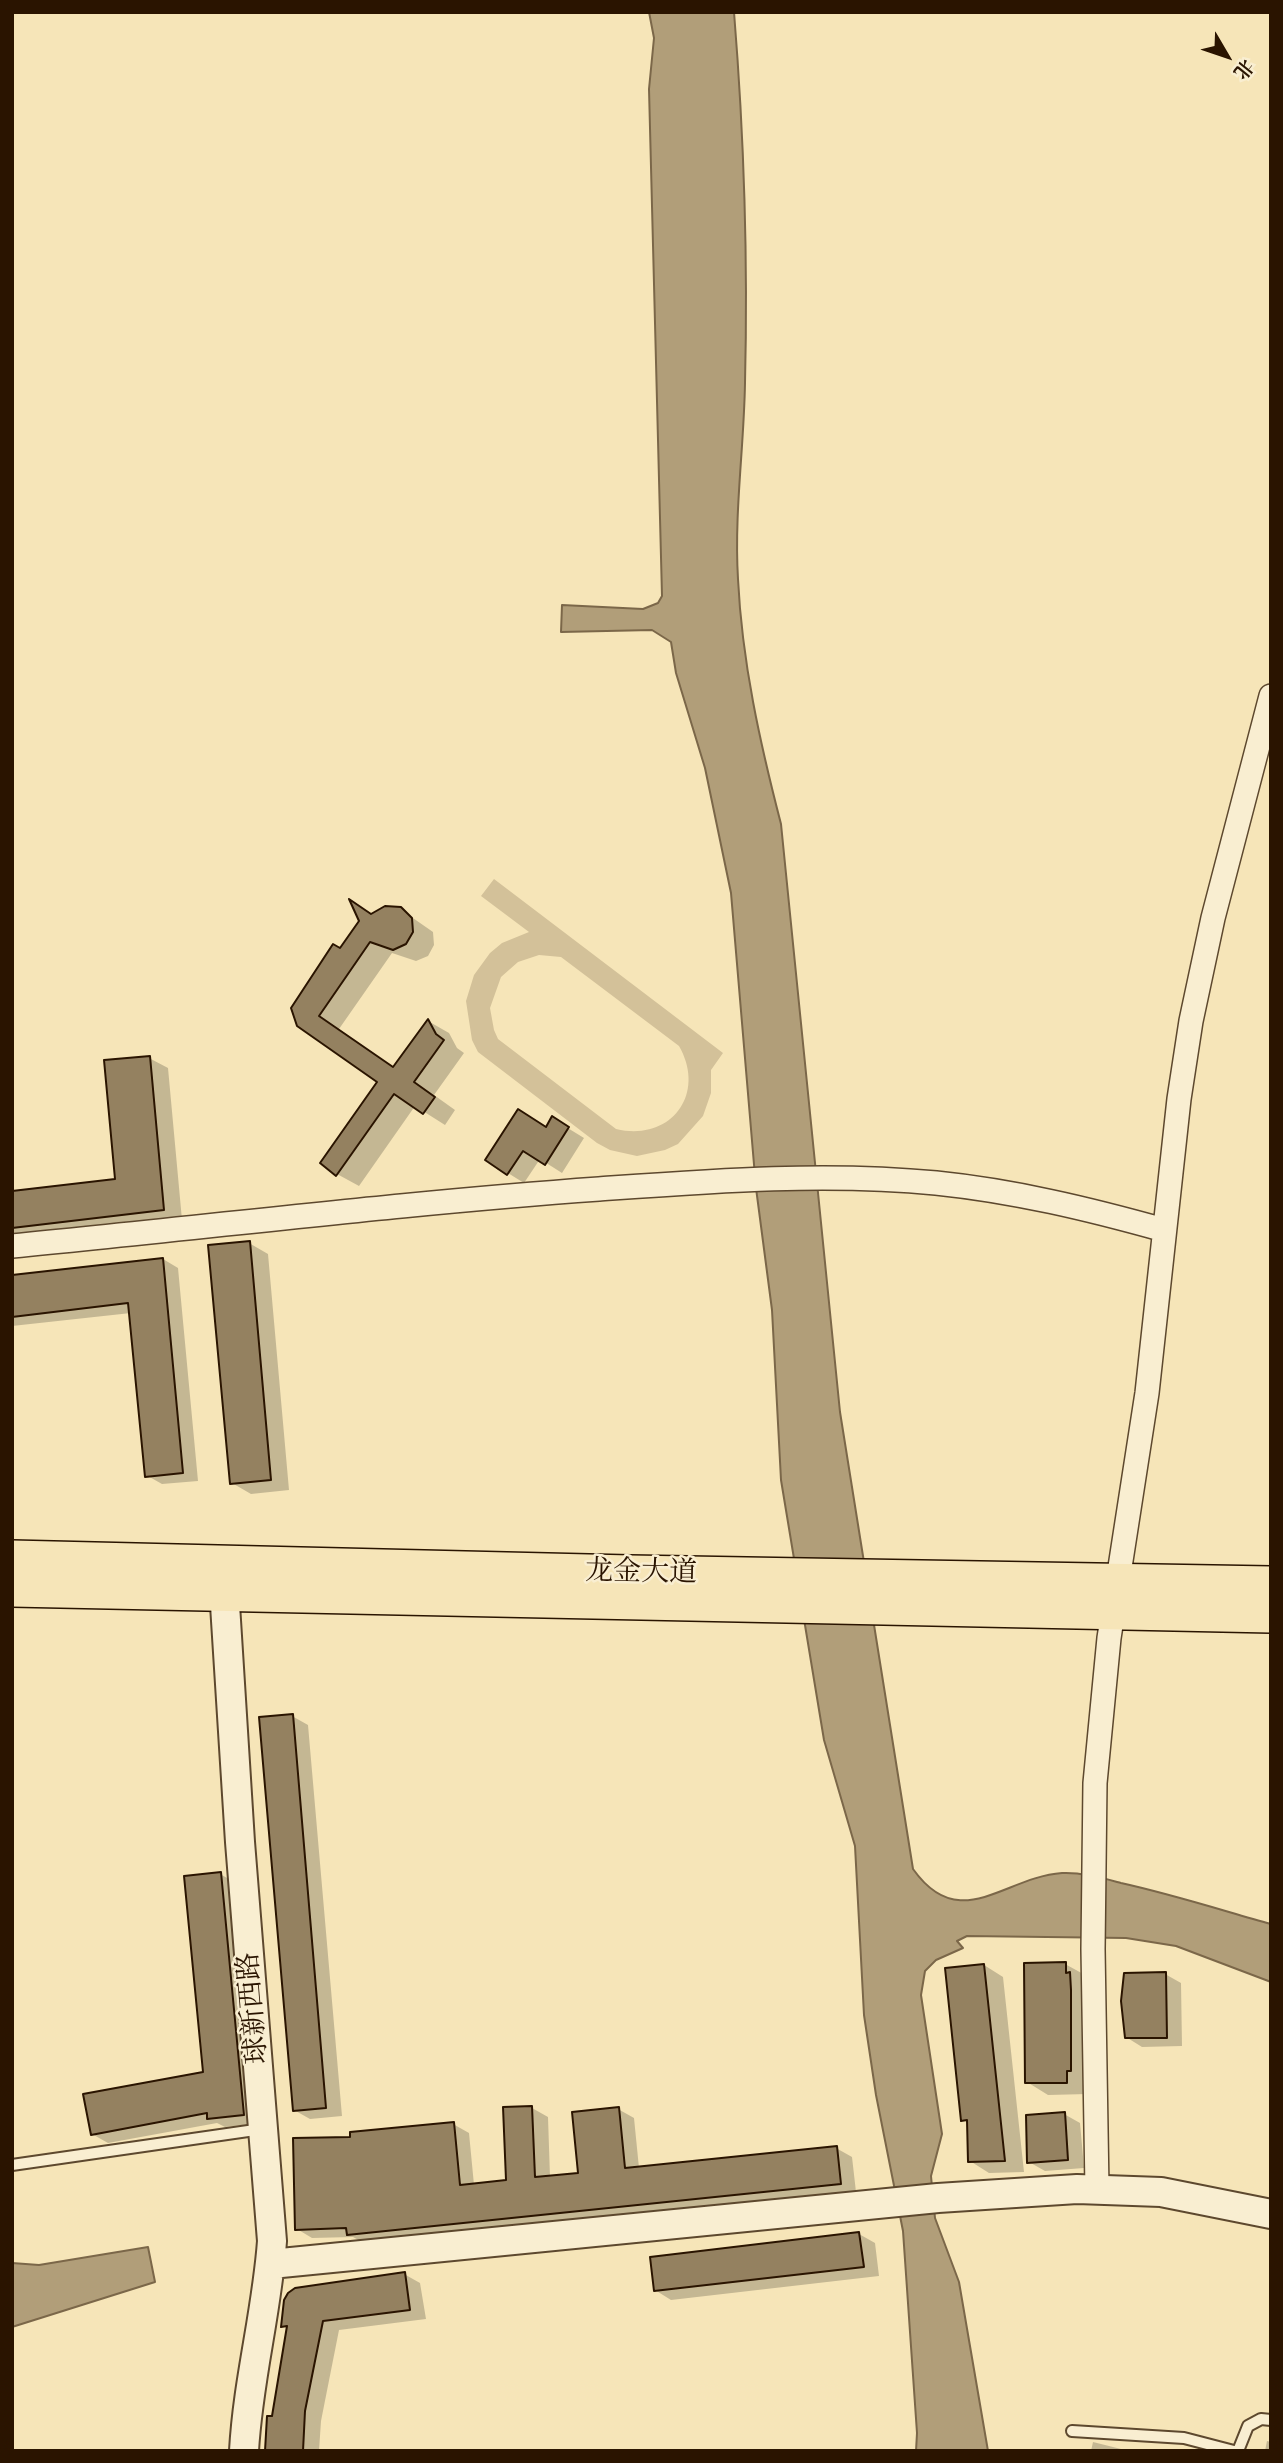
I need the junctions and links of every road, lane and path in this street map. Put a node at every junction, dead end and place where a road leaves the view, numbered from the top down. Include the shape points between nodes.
1 (1271, 696) edge
2 (1164, 1230) junction
3 (12, 1246) edge
4 (12, 1558) edge
5 (223, 1579) junction
6 (1271, 1584) edge
7 (12, 1589) edge
8 (1115, 1597) junction
9 (1271, 1615) edge
10 (264, 2128) junction
11 (12, 2165) edge
12 (1097, 2189) junction
13 (1271, 2214) edge
14 (271, 2264) junction
15 (1271, 2420) edge
16 (1072, 2431) dead end
17 (244, 2451) edge
18 (1236, 2451) edge

1 - 2 street via 1191,1021
2 - 3 street via 986,1189 921,1182 746,1178 529,1194
2 - 8 street via 1147,1392
4 - 5 main road, 龙金大道
5 - 7 main road, 龙金大道
5 - 8 main road, 龙金大道
5 - 10 street, 球新西路
6 - 8 main road, 龙金大道
8 - 9 main road, 龙金大道
8 - 12 street via 1095,1783
10 - 11 lane
10 - 14 street, 球新西路
12 - 13 street via 1196,2197
12 - 14 street via 938,2198
14 - 17 street, 球新西路 via 250,2376
15 - 18 lane via 1248,2426
16 - 18 lane via 1184,2438

